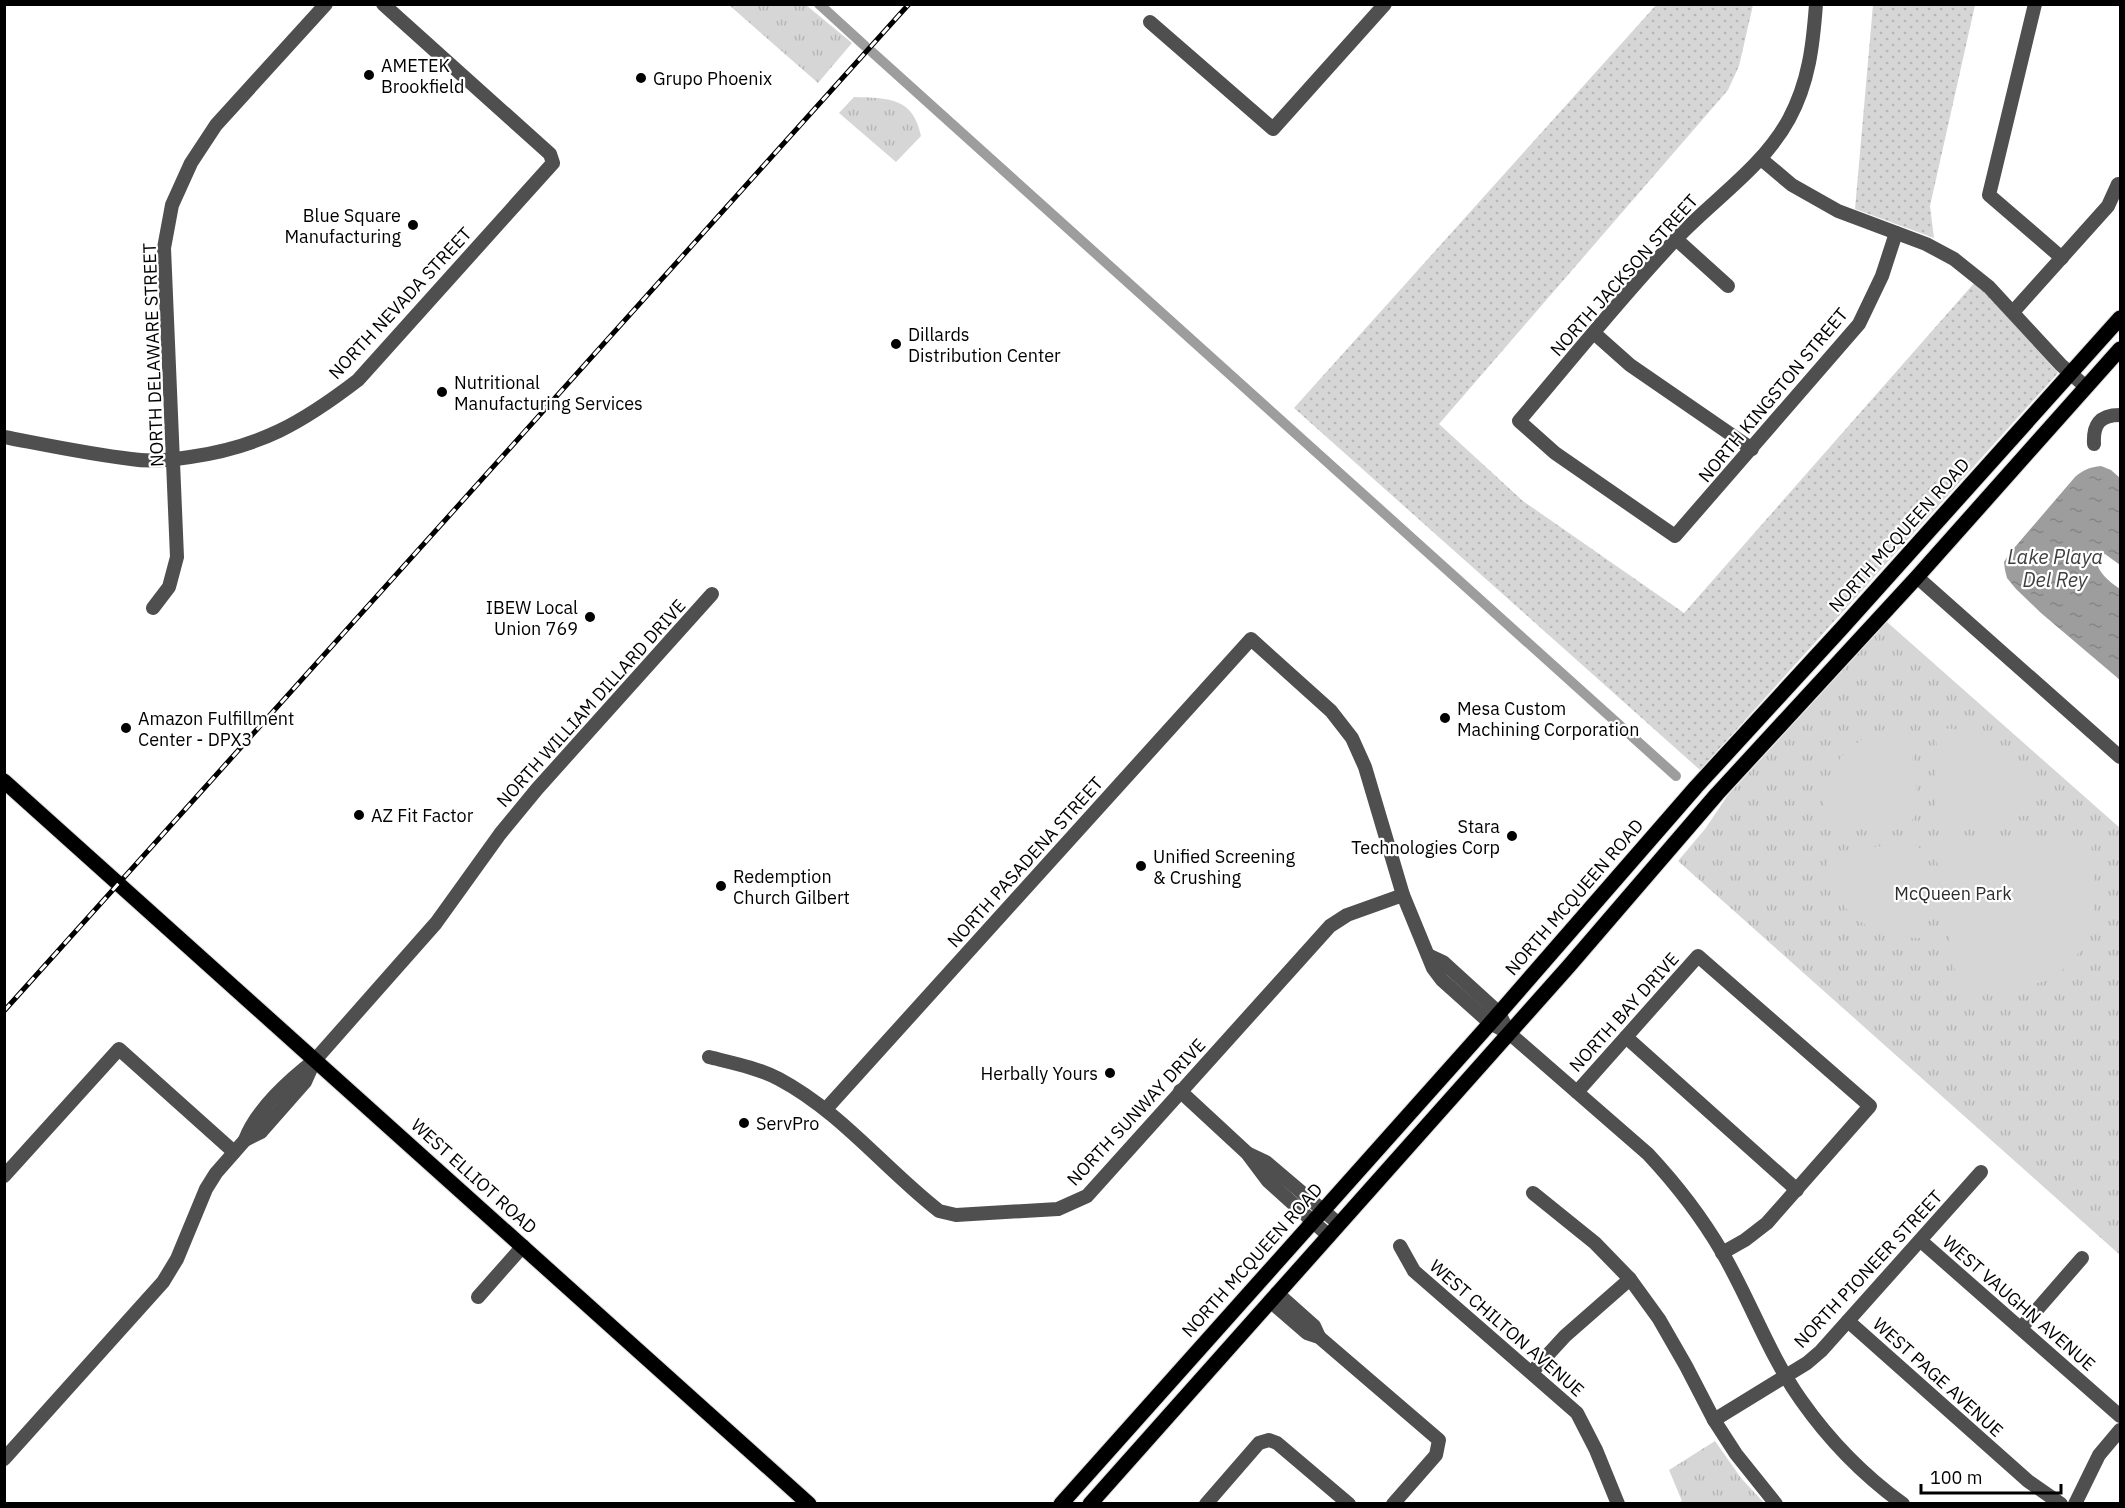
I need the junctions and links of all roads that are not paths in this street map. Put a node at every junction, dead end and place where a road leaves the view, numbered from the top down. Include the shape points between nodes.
1 (326, 4) edge
2 (383, 4) edge
3 (1384, 4) edge
4 (1816, 4) edge
5 (2035, 4) edge
6 (1150, 22) dead end
7 (1761, 159) junction
8 (2118, 184) dead end
9 (1896, 233) junction
10 (1676, 239) junction
11 (2062, 258) junction
12 (1728, 286) dead end
13 (2013, 312) junction
14 (2121, 318) edge
15 (1594, 333) junction
16 (2121, 349) edge
17 (2071, 373) junction
18 (2086, 387) junction
19 (2121, 415) edge
20 (4, 437) edge
21 (2094, 444) dead end
22 (1752, 449) junction
23 (174, 459) junction
24 (1675, 536) joint
25 (1917, 577) junction
26 (712, 594) dead end
27 (153, 608) dead end
28 (1842, 628) junction
29 (1858, 642) junction
30 (2121, 757) edge
31 (4, 781) edge
32 (1696, 787) junction
33 (1711, 801) junction
34 (1403, 895) junction
35 (1495, 1018) junction
36 (1509, 1033) junction
37 (1626, 1037) junction
38 (709, 1057) dead end
39 (315, 1060) junction
40 (1180, 1091) junction
41 (1577, 1092) junction
42 (825, 1109) junction
43 (234, 1152) junction
44 (1981, 1172) dead end
45 (4, 1176) edge
46 (1797, 1190) junction
47 (1533, 1193) dead end
48 (1318, 1216) junction
49 (1334, 1230) junction
50 (1920, 1241) junction
51 (523, 1246) junction
52 (1400, 1246) dead end
53 (1722, 1253) junction
54 (2082, 1258) dead end
55 (1630, 1279) junction
56 (478, 1297) dead end
57 (1274, 1297) junction
58 (1848, 1321) junction
59 (2021, 1328) junction
60 (1532, 1372) junction
61 (1786, 1376) junction
62 (2121, 1416) edge
63 (1137, 1419) junction
64 (1714, 1420) junction
65 (2121, 1430) edge
66 (1152, 1433) junction
67 (4, 1459) edge
68 (810, 1501) edge
69 (1061, 1503) edge
70 (1090, 1503) edge
71 (1206, 1503) edge
72 (1349, 1503) edge
73 (1393, 1503) edge
74 (1618, 1503) edge
75 (1776, 1503) edge
76 (1903, 1503) edge
77 (2061, 1503) edge
78 (2074, 1503) edge

1 - 23 street, NORTH DELAWARE STREET via 216,125 191,163 172,206 164,248
2 - 23 street, NORTH NEVADA STREET via 550,154 553,163 357,380 327,404 292,426 255,442
3 - 6 street via 1273,129
4 - 7 street, NORTH JACKSON STREET via 1812,57 1802,92 1788,121
5 - 11 street via 1989,195
7 - 9 street via 1792,185 1838,211
7 - 10 street, NORTH JACKSON STREET
8 - 11 street via 2108,206
9 - 13 street via 1954,259
9 - 22 street, NORTH KINGSTON STREET via 1882,276 1859,324
10 - 12 street
10 - 15 street, NORTH JACKSON STREET
11 - 13 street
13 - 17 street
14 - 17 main road, NORTH MCQUEEN ROAD
15 - 22 street via 1630,365
15 - 24 street, NORTH JACKSON STREET via 1519,421 1555,453
16 - 18 main road
17 - 18 street
17 - 28 main road, NORTH MCQUEEN ROAD
18 - 25 main road
19 - 21 street via 2099,421 2093,430
20 - 23 street, NORTH NEVADA STREET via 132,460
22 - 24 street, NORTH KINGSTON STREET
23 - 27 street, NORTH DELAWARE STREET via 177,557 170,587
25 - 29 main road
25 - 30 street
26 - 39 street, NORTH WILLIAM DILLARD DRIVE via 537,789 436,922
28 - 29 main road
28 - 32 main road, NORTH MCQUEEN ROAD
29 - 33 main road
31 - 39 main road, WEST ELLIOT ROAD
32 - 33 main road
32 - 35 main road, NORTH MCQUEEN ROAD
33 - 36 main road
34 - 35 street via 1428,955 1443,962
34 - 40 street, NORTH SUNWAY DRIVE via 1347,915 1330,926
34 - 42 street, NORTH PASADENA STREET via 1365,767 1352,738 1331,711 1251,639
35 - 36 street
35 - 48 main road, NORTH MCQUEEN ROAD
36 - 41 street
36 - 49 main road
37 - 41 street, NORTH BAY DRIVE
37 - 46 street
37 - 46 street, NORTH BAY DRIVE via 1698,956 1870,1106
38 - 42 street, NORTH SUNWAY DRIVE via 778,1078
39 - 43 street, NORTH WILLIAM DILLARD DRIVE via 304,1082 261,1132 245,1140
39 - 51 main road, WEST ELLIOT ROAD
40 - 42 street, NORTH SUNWAY DRIVE via 1087,1196 1058,1209 1036,1211 956,1215 939,1211
40 - 48 street via 1247,1153 1266,1162
41 - 53 street via 1648,1154 1700,1217
43 - 45 street via 119,1049
43 - 67 street, NORTH WILLIAM DILLARD DRIVE via 206,1189 177,1260 163,1282
44 - 50 street, NORTH PIONEER STREET
46 - 53 street via 1767,1223
47 - 55 street via 1595,1243
48 - 49 street
48 - 63 main road, NORTH MCQUEEN ROAD
49 - 57 main road
50 - 58 street, NORTH PIONEER STREET
50 - 59 street, WEST VAUGHN AVENUE
51 - 56 street
51 - 68 main road, WEST ELLIOT ROAD
52 - 60 street, WEST CHILTON AVENUE via 1414,1271
53 - 61 street
54 - 59 street
55 - 60 street via 1565,1336
55 - 64 street via 1659,1319
57 - 66 main road
57 - 73 street via 1305,1324 1307,1333 1319,1337 1439,1440 1436,1455
58 - 61 street, NORTH PIONEER STREET via 1821,1351
58 - 77 street, WEST PAGE AVENUE via 2028,1481
59 - 62 street, WEST VAUGHN AVENUE
60 - 74 street, WEST CHILTON AVENUE via 1577,1413
61 - 64 street, NORTH PIONEER STREET
61 - 76 street via 1854,1464
63 - 66 main road
63 - 69 main road, NORTH MCQUEEN ROAD
64 - 75 street
65 - 78 street via 2099,1455
66 - 70 main road
71 - 72 street via 1259,1443 1269,1440

